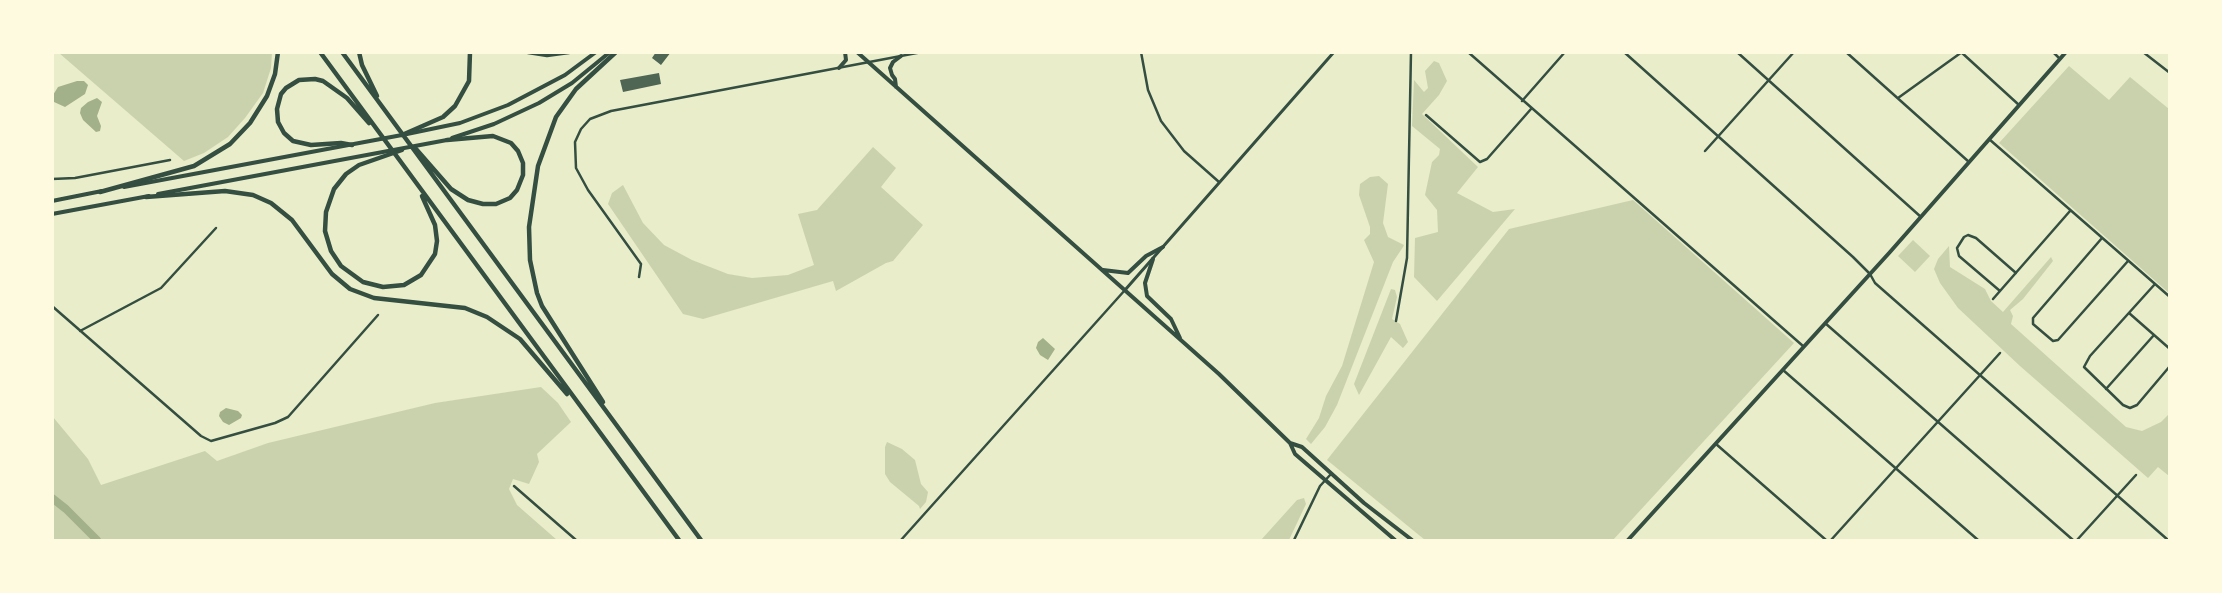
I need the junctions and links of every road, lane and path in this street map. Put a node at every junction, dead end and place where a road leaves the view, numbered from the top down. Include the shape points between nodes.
1 (278, 52) edge
2 (320, 52) edge
3 (342, 52) edge
4 (359, 52) edge
5 (470, 52) edge
6 (528, 52) edge
7 (569, 52) edge
8 (596, 52) edge
9 (610, 52) edge
10 (616, 52) edge
11 (845, 52) edge
12 (858, 52) edge
13 (922, 52) edge
14 (1141, 52) edge
15 (1334, 52) edge
16 (1411, 52) edge
17 (1468, 52) edge
18 (1566, 52) edge
19 (1624, 52) edge
20 (1737, 52) edge
21 (1794, 52) edge
22 (1846, 52) edge
23 (2053, 52) edge
24 (2066, 52) edge
25 (2143, 52) edge
26 (1962, 53) edge
27 (901, 56) junction
28 (2060, 59) junction
29 (869, 63) junction
30 (839, 68) junction
31 (2170, 73) edge
32 (1768, 80) junction
33 (896, 87) junction
34 (1897, 98) junction
35 (1522, 101) junction
36 (2019, 105) junction
37 (383, 108) junction
38 (1531, 109) junction
39 (1426, 115) dead end
40 (371, 124) junction
41 (402, 135) junction
42 (1718, 136) junction
43 (1989, 139) junction
44 (447, 140) junction
45 (352, 145) junction
46 (402, 150) junction
47 (1705, 151) dead end
48 (170, 160) dead end
49 (425, 162) junction
50 (1969, 162) junction
51 (412, 177) junction
52 (52, 179) edge
53 (1219, 182) junction
54 (100, 192) junction
55 (146, 196) junction
56 (52, 201) edge
57 (2070, 211) junction
58 (52, 214) edge
59 (1921, 217) junction
60 (216, 228) dead end
61 (2102, 238) junction
62 (1163, 248) junction
63 (1153, 259) junction
64 (2128, 261) junction
65 (1101, 269) junction
66 (2016, 273) junction
67 (1870, 274) junction
68 (639, 277) dead end
69 (2155, 284) junction
70 (1125, 290) junction
71 (2000, 291) junction
72 (2170, 297) edge
73 (1993, 299) dead end
74 (52, 306) edge
75 (2129, 313) junction
76 (378, 315) dead end
77 (1396, 321) dead end
78 (1825, 322) junction
79 (80, 330) junction
80 (2154, 335) junction
81 (1183, 342) junction
82 (1803, 346) junction
83 (2170, 348) edge
84 (2000, 353) dead end
85 (2170, 366) edge
86 (1782, 369) junction
87 (1980, 376) junction
88 (2106, 389) junction
89 (584, 412) junction
90 (1938, 422) junction
91 (625, 437) junction
92 (1290, 443) junction
93 (1715, 443) junction
94 (1896, 469) junction
95 (1331, 474) junction
96 (2136, 475) dead end
97 (1325, 480) junction
98 (514, 486) dead end
99 (2118, 496) junction
100 (576, 540) edge
101 (679, 540) edge
102 (701, 540) edge
103 (901, 540) edge
104 (1294, 540) edge
105 (1396, 540) edge
106 (1412, 540) edge
107 (1628, 540) edge
108 (1826, 540) edge
109 (1831, 540) edge
110 (1978, 540) edge
111 (2073, 540) edge
112 (2077, 540) edge
113 (2168, 540) edge

1 - 54 highway via 267,96 250,123 230,144 194,166
2 - 40 highway
3 - 37 highway
4 - 37 highway
5 - 41 highway via 469,81 455,106 443,117
6 - 7 highway via 547,55
8 - 41 main road via 566,74 508,106 460,123
9 - 44 main road via 572,83 539,104
10 - 91 highway via 564,103 551,128 534,185 529,245 533,276 542,306
11 - 30 main road via 846,60
12 - 29 main road
13 - 27 street
14 - 53 street via 1148,90 1162,122 1184,151
15 - 53 street
16 - 77 street via 1407,258
17 - 35 street
18 - 35 street
19 - 42 street
20 - 32 street
21 - 32 street
22 - 34 street
23 - 28 street
24 - 28 main road
25 - 31 street
26 - 34 street
26 - 36 street
27 - 29 street
27 - 33 main road via 890,68
28 - 36 main road
29 - 30 street
29 - 33 main road
30 - 68 street via 611,111 595,116 585,124 575,142 577,172 641,264
32 - 42 street
32 - 59 street
33 - 65 main road
34 - 50 street
35 - 38 street
36 - 43 main road
37 - 49 highway
38 - 39 street via 1487,159 1480,162
38 - 82 street
40 - 45 highway via 347,98 323,81 299,80 281,94 278,122 288,137 319,146
40 - 51 highway
41 - 45 main road
42 - 47 street
42 - 67 street
43 - 50 main road
43 - 57 street
44 - 46 main road
44 - 49 highway via 493,136 511,143 523,163 518,190 502,202 490,205 476,203 451,189
45 - 54 main road
46 - 51 highway via 369,160 352,170 338,183 328,203 325,222 328,244 341,266 363,282 377,287 396,287 416,279 430,263 436,248 436,229
46 - 55 main road
48 - 52 street via 90,176
49 - 91 highway
50 - 59 main road
51 - 89 highway
53 - 62 street
54 - 56 main road
55 - 58 main road
55 - 89 highway via 226,191 253,195 271,203 292,220 332,274 350,289 374,298 465,308 492,320 513,332
57 - 61 street
57 - 66 street
59 - 67 main road
60 - 79 street via 161,288
61 - 64 street
61 - 64 street via 2033,318 2033,324 2053,341 2058,340
62 - 63 street
62 - 65 main road via 1146,256 1128,273
63 - 70 street
63 - 81 main road via 1145,283 1147,296 1170,319
64 - 69 street
65 - 70 main road
66 - 71 street
66 - 71 street via 1976,238 1964,237 1956,248 1959,256
67 - 78 main road
67 - 87 street via 1875,283
69 - 72 street
69 - 75 street
70 - 81 main road
70 - 103 street
71 - 73 street
74 - 79 street
75 - 80 street
75 - 88 street via 2085,364 2086,371
76 - 79 street via 288,416 275,423 211,441 201,436
78 - 82 main road
78 - 90 street
80 - 83 street
80 - 88 street
81 - 92 main road
82 - 86 main road
84 - 87 street
85 - 88 street via 2133,407 2123,405
86 - 93 main road
86 - 94 street
87 - 90 street
87 - 99 street
89 - 101 highway
90 - 94 street
90 - 111 street
91 - 102 highway
92 - 95 main road via 1302,447
92 - 97 main road via 1295,454
93 - 107 main road
93 - 108 street
94 - 109 street
94 - 110 street
95 - 97 street
95 - 106 main road
96 - 99 street
97 - 104 street
97 - 105 main road
98 - 100 street
99 - 112 street
99 - 113 street

